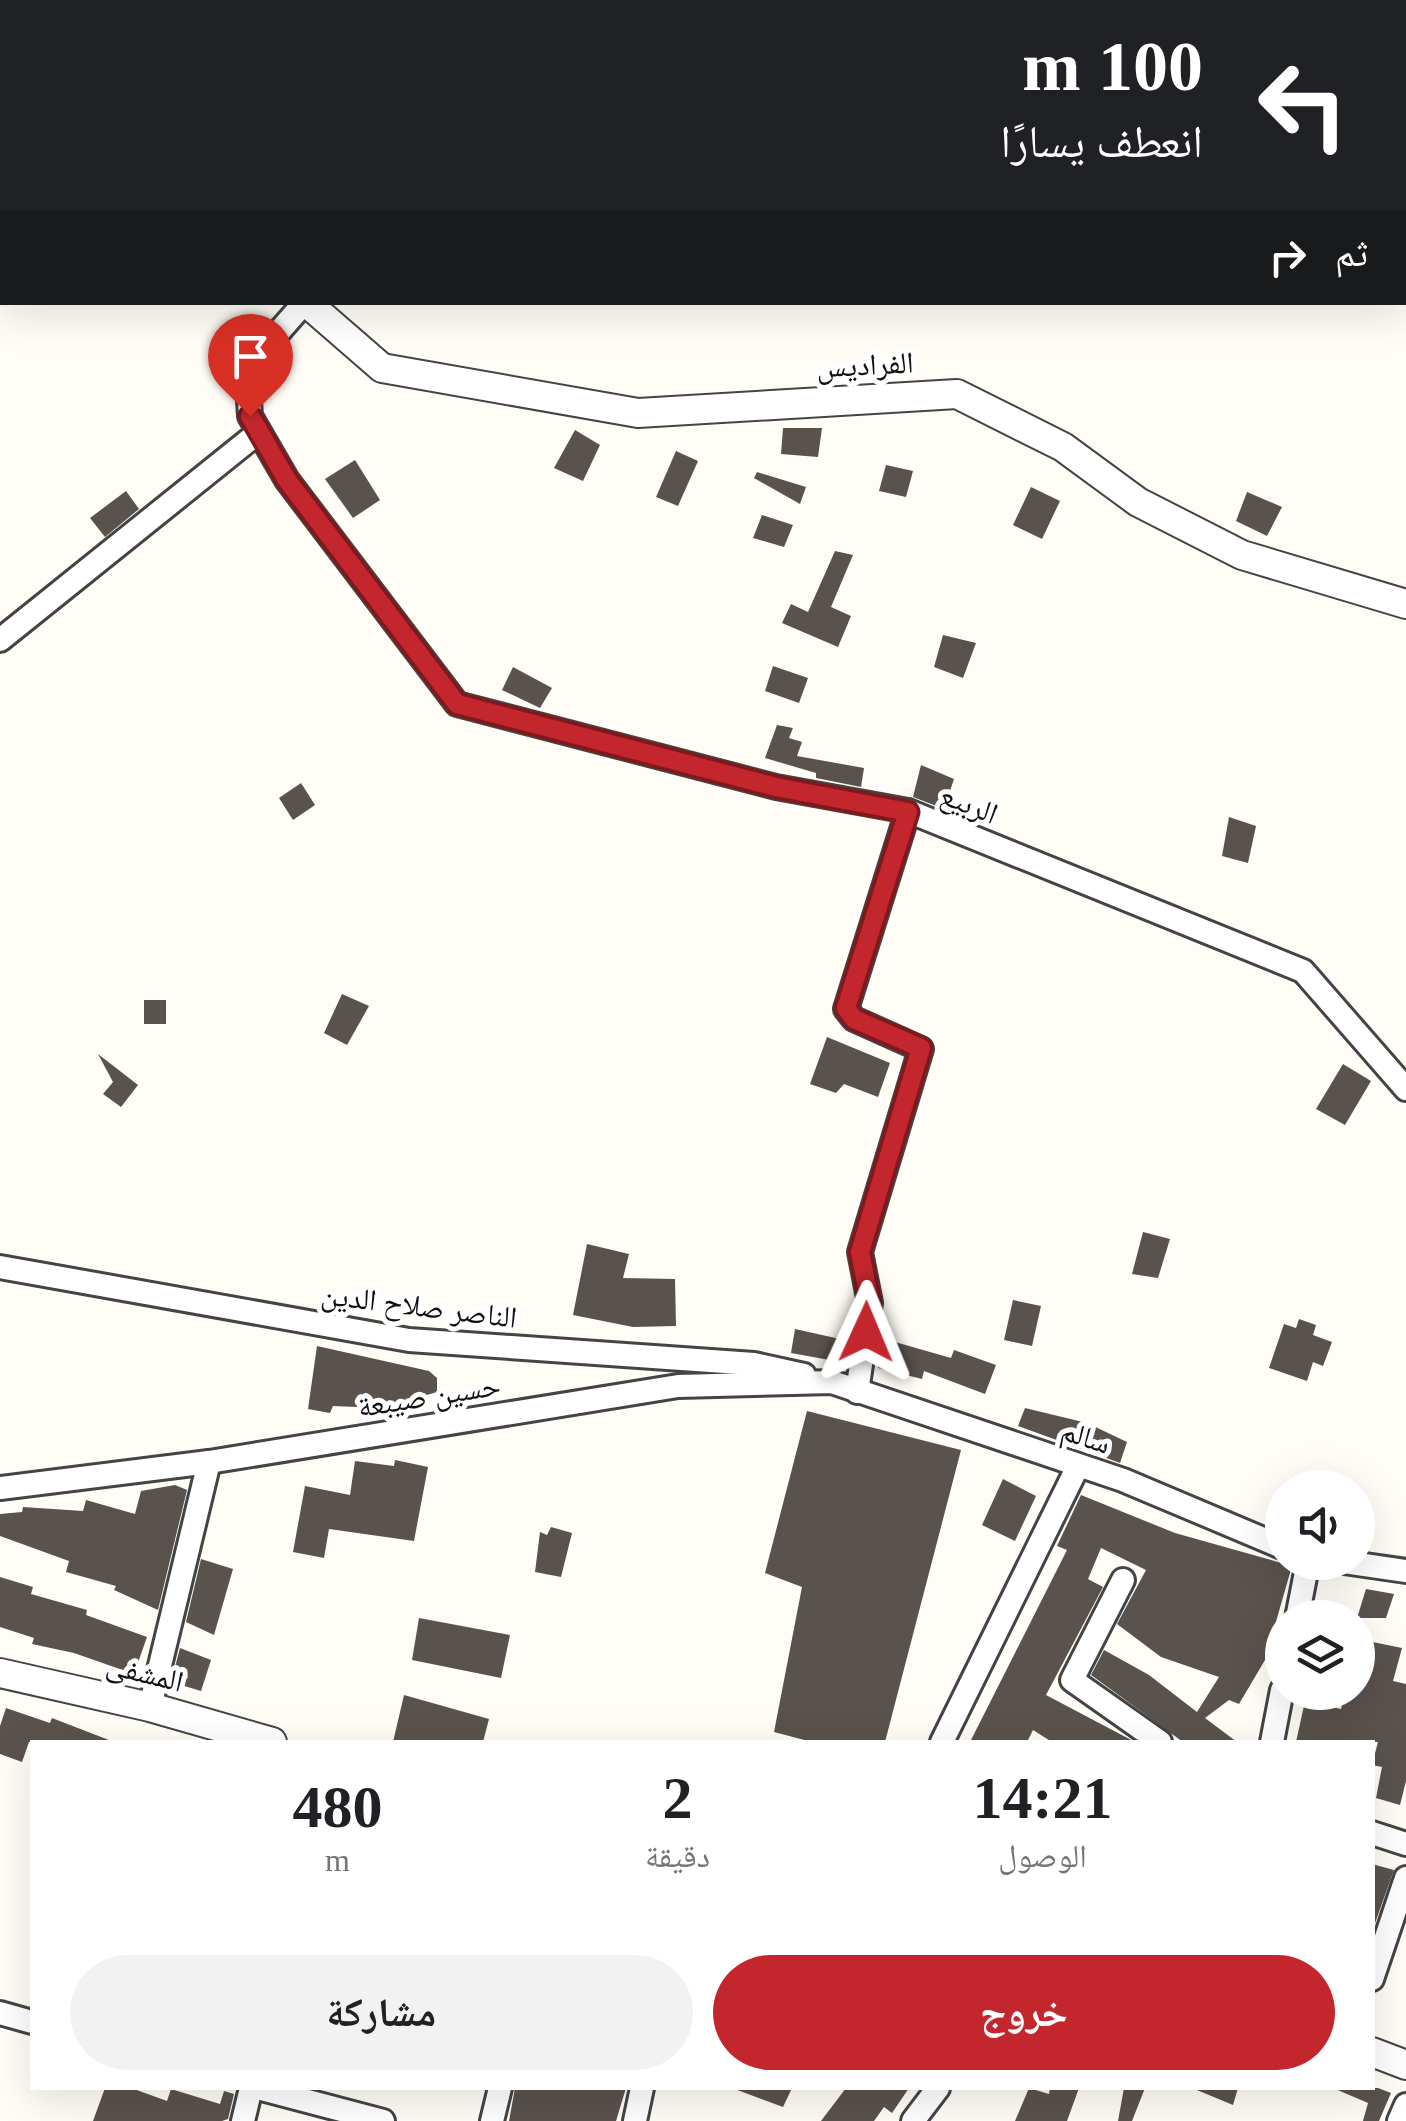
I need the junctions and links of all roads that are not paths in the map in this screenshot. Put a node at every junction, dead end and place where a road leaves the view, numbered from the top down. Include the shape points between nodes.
1 (303, 305) edge
2 (309, 305) edge
3 (259, 432) junction
4 (1406, 604) edge
5 (0, 640) edge
6 (908, 812) junction
7 (1406, 1089) edge
8 (0, 1267) edge
9 (832, 1382) junction
10 (862, 1393) junction
11 (209, 1462) junction
12 (1078, 1466) junction
13 (0, 1488) edge
14 (1265, 1540) edge
15 (1375, 1566) edge
16 (1406, 1571) edge
17 (1123, 1580) dead end
18 (0, 1672) edge
19 (150, 1707) junction
20 (1278, 1710) edge
21 (265, 1740) edge
22 (943, 1740) edge
23 (1157, 1740) edge
24 (1272, 1740) edge
25 (1375, 1834) edge
26 (1406, 1844) edge
27 (1406, 1878) edge
28 (1375, 1970) edge
29 (0, 2013) edge
30 (30, 2021) edge
31 (1375, 2053) edge
32 (1406, 2066) edge
33 (254, 2090) edge
34 (263, 2090) edge
35 (500, 2090) edge
36 (642, 2090) edge
37 (937, 2090) edge
38 (1406, 2105) edge
39 (243, 2121) edge
40 (384, 2121) edge
41 (492, 2121) edge
42 (635, 2121) edge
43 (914, 2121) edge
44 (1399, 2121) edge

1 - 3 street, الربيع via 247,368 250,416
2 - 4 street, الفراديس via 382,368 638,414 957,394 1064,447 1138,502 1242,555
3 - 5 street
3 - 6 street, الربيع via 287,480 457,704 776,787
6 - 7 street, الربيع via 1303,971
6 - 10 street via 846,1008 854,1019 921,1048 860,1252 870,1303
8 - 9 street, الناصر صلاح الدين via 409,1340 754,1364
9 - 10 street, حسين صيبعة
9 - 11 street, حسين صيبعة via 678,1386
10 - 12 street, سالم
11 - 13 street, حسين صيبعة
11 - 19 street
12 - 14 street, سالم
12 - 22 street
15 - 16 street
17 - 23 street via 1072,1680
18 - 19 street, المشفى
19 - 21 street, المشفى
20 - 24 street
25 - 26 street
27 - 28 street
29 - 30 street
31 - 32 street
33 - 39 street
34 - 40 street
35 - 41 street
36 - 42 street
37 - 43 street
38 - 44 street

